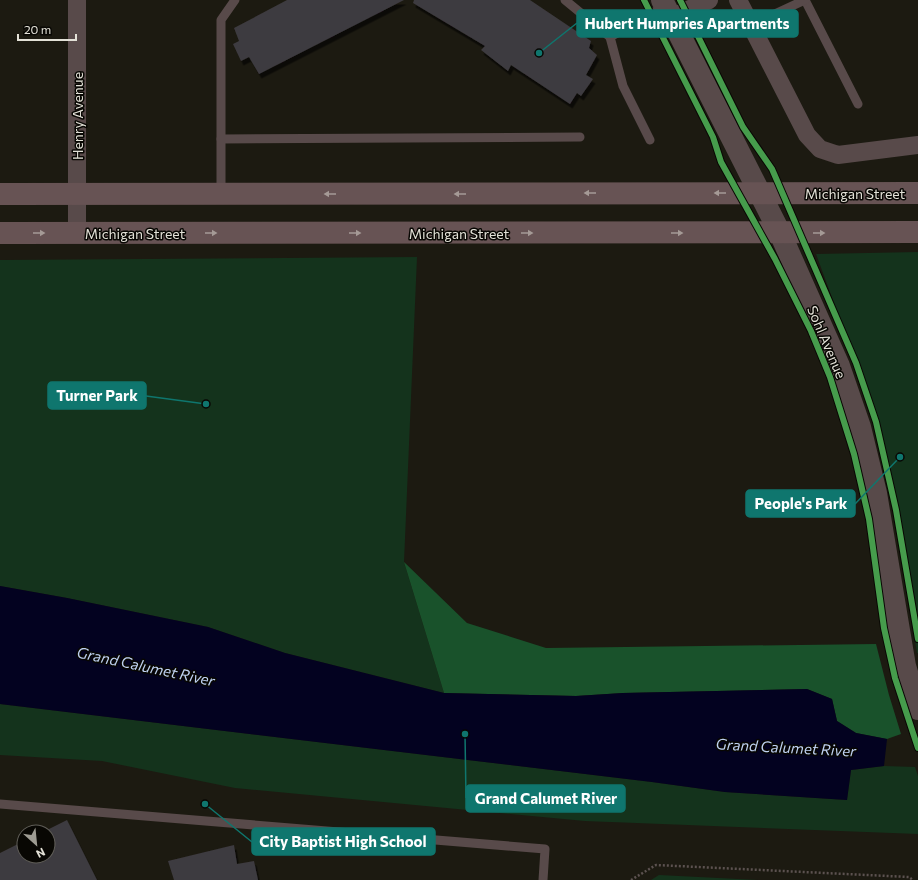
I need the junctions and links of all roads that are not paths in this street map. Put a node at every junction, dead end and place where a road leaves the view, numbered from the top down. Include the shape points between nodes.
1 (77, 0) edge
2 (235, 0) edge
3 (565, 0) edge
4 (709, 0) edge
5 (738, 0) edge
6 (805, 0) edge
7 (666, 8) edge
8 (751, 25) junction
9 (610, 37) junction
10 (858, 104) dead end
11 (580, 137) dead end
12 (221, 139) junction
13 (650, 140) dead end
14 (918, 145) edge
15 (0, 194) edge
16 (77, 194) junction
17 (220, 194) junction
18 (759, 194) junction
19 (918, 194) edge
20 (780, 232) junction
21 (918, 232) edge
22 (77, 233) junction
23 (0, 234) edge
24 (918, 709) edge
25 (0, 804) edge
26 (543, 880) edge

1 - 16 street, Henry Avenue
2 - 12 lane via 221,20
3 - 9 lane
4 - 7 street
5 - 8 street
6 - 8 lane
6 - 10 lane
7 - 9 lane
7 - 18 street, Sohl Avenue
8 - 14 street via 807,135 820,149 838,155
9 - 13 lane via 623,86
11 - 12 lane
12 - 17 lane
15 - 16 main road, Michigan Street
16 - 17 main road, Michigan Street
16 - 22 street, Henry Avenue
18 -> 17 main road, Michigan Street
18 - 19 main road, Michigan Street
18 - 20 street, Sohl Avenue
20 -> 21 main road, Michigan Street
22 -> 20 main road, Michigan Street
20 - 24 street, Sohl Avenue via 839,366 860,427 876,493 905,666
23 -> 22 main road, Michigan Street
25 - 26 lane via 545,849

